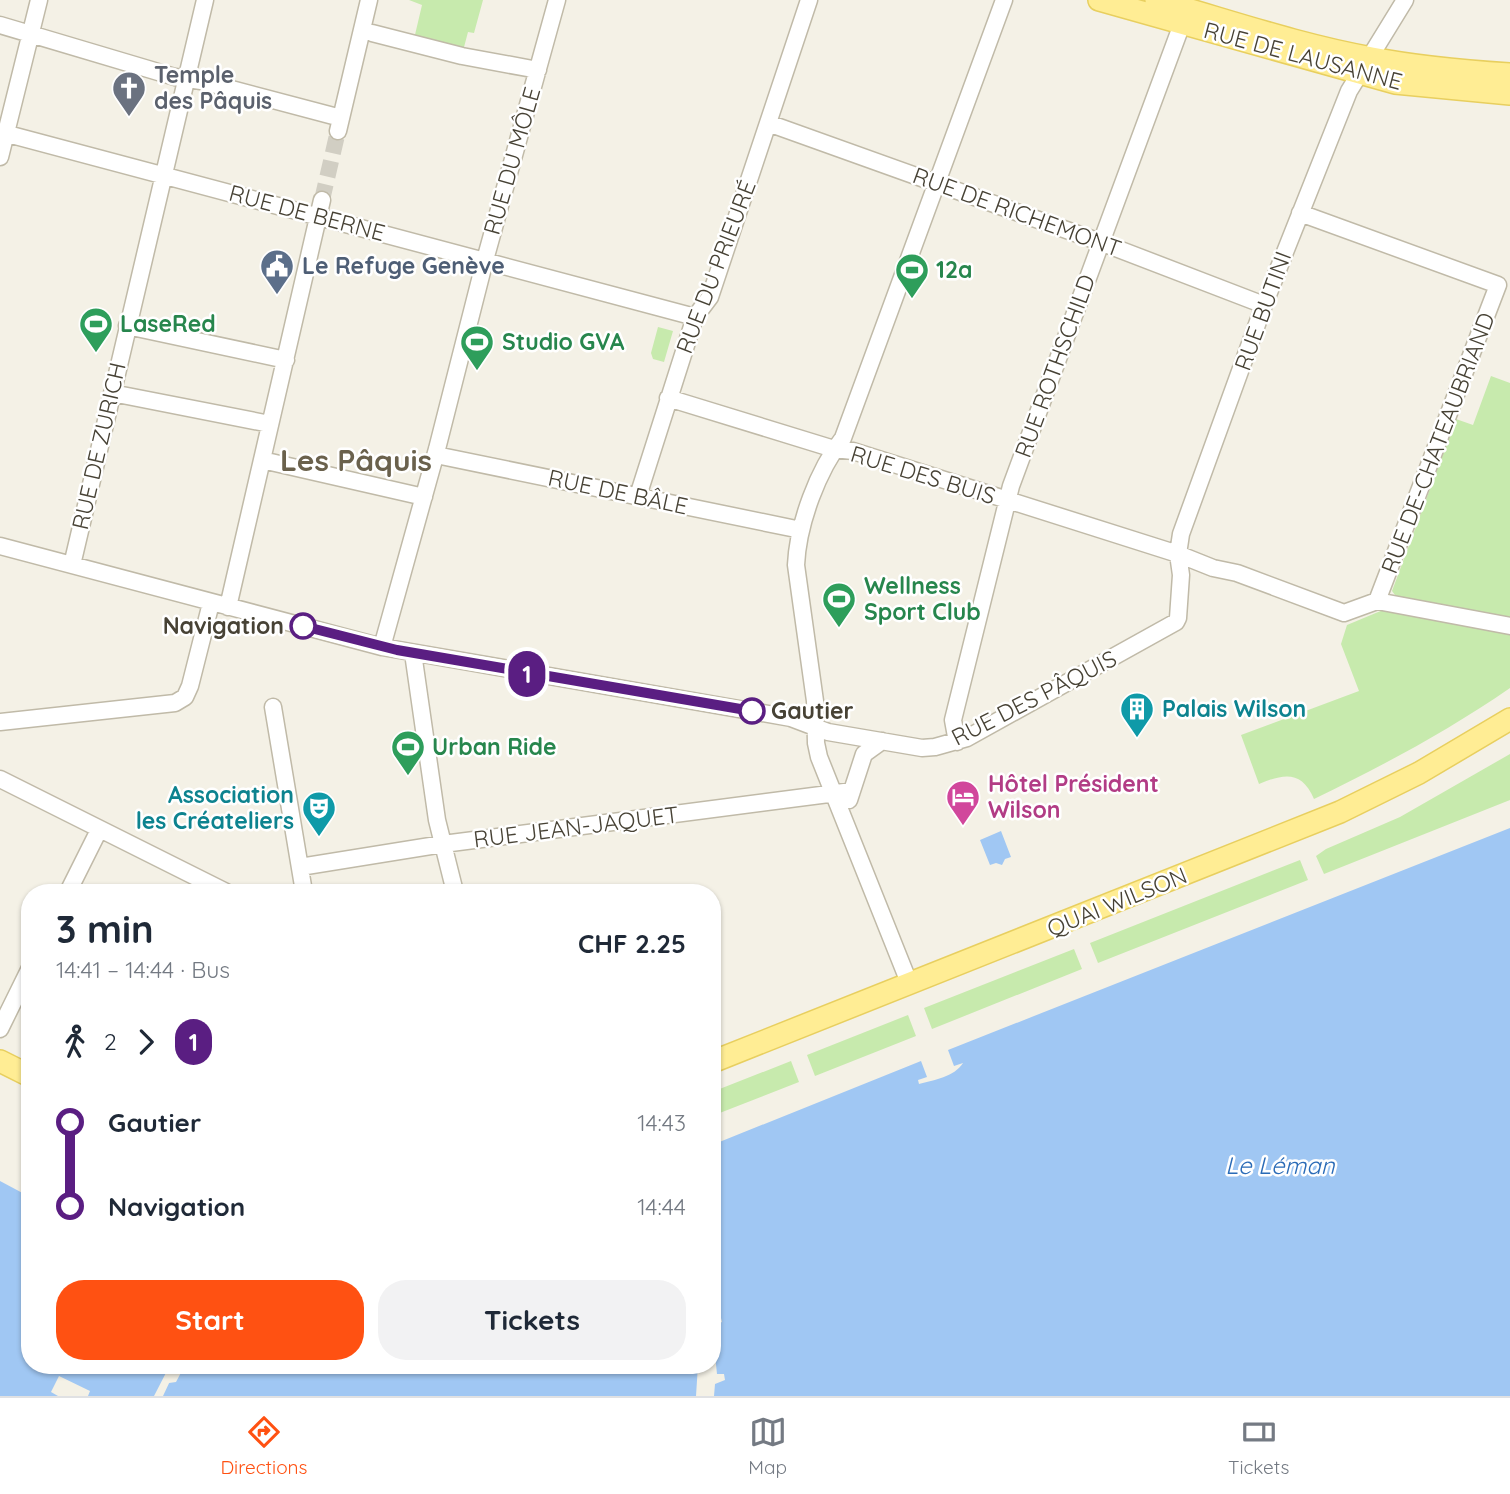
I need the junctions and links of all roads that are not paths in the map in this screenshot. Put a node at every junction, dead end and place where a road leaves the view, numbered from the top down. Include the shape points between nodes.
1 (39, 0) edge
2 (205, 0) edge
3 (369, 0) edge
4 (557, 0) edge
5 (809, 0) edge
6 (1004, 0) edge
7 (1099, 0) edge
8 (1130, 0) edge
9 (1156, 0) edge
10 (1405, 0) edge
11 (1186, 12) edge
12 (0, 25) edge
13 (372, 33) dead end
14 (31, 34) junction
15 (1365, 65) junction
16 (538, 70) junction
17 (1510, 74) edge
18 (186, 80) junction
19 (1510, 83) edge
20 (1510, 94) edge
21 (768, 123) junction
22 (3, 132) edge
23 (0, 157) edge
24 (163, 176) junction
25 (936, 183) junction
26 (321, 208) junction
27 (1300, 213) junction
28 (1100, 242) junction
29 (485, 260) junction
30 (1264, 305) junction
31 (695, 317) junction
32 (127, 326) junction
33 (286, 360) junction
34 (112, 393) junction
35 (668, 398) junction
36 (270, 424) junction
37 (834, 449) junction
38 (436, 455) junction
39 (262, 460) junction
40 (638, 496) junction
41 (424, 497) junction
42 (1006, 500) junction
43 (801, 530) junction
44 (0, 545) edge
45 (1178, 554) junction
46 (72, 565) junction
47 (1377, 601) junction
48 (211, 603) junction
49 (228, 607) junction
50 (1510, 626) edge
51 (382, 647) junction
52 (413, 653) junction
53 (273, 707) dead end
54 (1510, 719) edge
55 (0, 722) edge
56 (815, 727) junction
57 (882, 741) junction
58 (957, 741) junction
59 (0, 779) edge
60 (852, 791) junction
61 (834, 793) junction
62 (844, 820) junction
63 (99, 830) junction
64 (443, 844) junction
65 (300, 867) junction
66 (72, 884) edge
67 (210, 884) edge
68 (303, 884) edge
69 (453, 884) edge
70 (910, 985) junction
71 (21, 986) edge
72 (0, 1029) edge
73 (721, 1058) edge
74 (0, 1061) edge
75 (21, 1072) edge

1 - 14 street
2 - 18 street, RUE DE ZURICH
3 - 18 street via 340,125
4 - 16 street, RUE DU MÔLE
5 - 21 street, RUE DU PRIEURÉ
6 - 25 street
7 - 11 main road, RUE DE LAUSANNE
8 - 11 street
9 - 11 main road
10 - 15 street, RUE BUTINI
11 - 15 main road
11 - 28 street, RUE ROTHSCHILD
12 - 14 street
13 - 16 street
14 - 18 street
14 - 22 street
15 - 17 main road
15 - 19 street via 1425,76
15 - 20 main road, RUE DE LAUSANNE via 1401,84
15 - 27 street, RUE BUTINI via 1349,91
16 - 29 street, RUE DU MÔLE
18 - 24 street, RUE DE ZURICH
21 - 25 street, RUE DE RICHEMONT
21 - 31 street, RUE DU PRIEURÉ via 710,297
22 - 23 street
22 - 24 street, RUE DE BERNE
24 - 26 street, RUE DE BERNE
24 - 32 street, RUE DE ZURICH
25 - 28 street, RUE DE RICHEMONT
25 - 37 street via 843,438
26 - 29 street, RUE DE BERNE
26 - 33 street
27 - 30 street, RUE BUTINI
27 - 47 street, RUE DE-CHATEAUBRIAND via 1498,285
28 - 30 street, RUE DE RICHEMONT
28 - 42 street, RUE ROTHSCHILD
29 - 31 street, RUE DE BERNE
29 - 38 street, RUE DU MÔLE
30 - 45 street, RUE BUTINI via 1181,534
31 - 35 street, RUE DU PRIEURÉ
32 - 33 street
32 - 34 street, RUE DE ZURICH
33 - 36 street
34 - 36 street
34 - 46 street, RUE DE ZURICH
35 - 37 street, RUE DES BUIS
35 - 40 street, RUE DU PRIEURÉ
36 - 39 street
37 - 42 street, RUE DES BUIS
37 - 43 street
38 - 40 street, RUE DE BÂLE
38 - 41 street, RUE DU MÔLE
39 - 41 street
39 - 49 street
40 - 43 street, RUE DE BÂLE
41 - 51 street, RUE DU MÔLE
42 - 45 street, RUE DES BUIS
42 - 58 street, RUE ROTHSCHILD via 953,720
43 - 56 street via 796,565
44 - 46 street, RUE DES PÂQUIS
45 - 47 street, RUE DE-CHATEAUBRIAND via 1344,613
45 - 58 street, RUE DES PÂQUIS via 1181,575 1176,622
46 - 48 street, RUE DES PÂQUIS
47 - 50 street, RUE DE-CHATEAUBRIAND
48 - 49 street, RUE DES PÂQUIS
48 - 55 street via 190,686 175,703
49 - 51 street, RUE DES PÂQUIS
51 - 52 street, RUE DES PÂQUIS
52 - 56 street, RUE DES PÂQUIS via 791,718
52 - 64 street
53 - 65 street
54 - 70 main road, QUAI WILSON via 1419,773 1340,812
56 - 57 street, RUE DES PÂQUIS
56 - 61 street via 819,757
57 - 58 street, RUE DES PÂQUIS via 922,748
57 - 60 street via 864,754
59 - 63 street
60 - 61 street, RUE JEAN-JAQUET
60 - 62 street
61 - 62 street
61 - 64 street, RUE JEAN-JAQUET
62 - 70 street
63 - 66 street
63 - 67 street
64 - 65 street, RUE JEAN-JAQUET
64 - 69 street
65 - 68 street
70 - 73 main road, QUAI WILSON
71 - 72 street
74 - 75 main road

